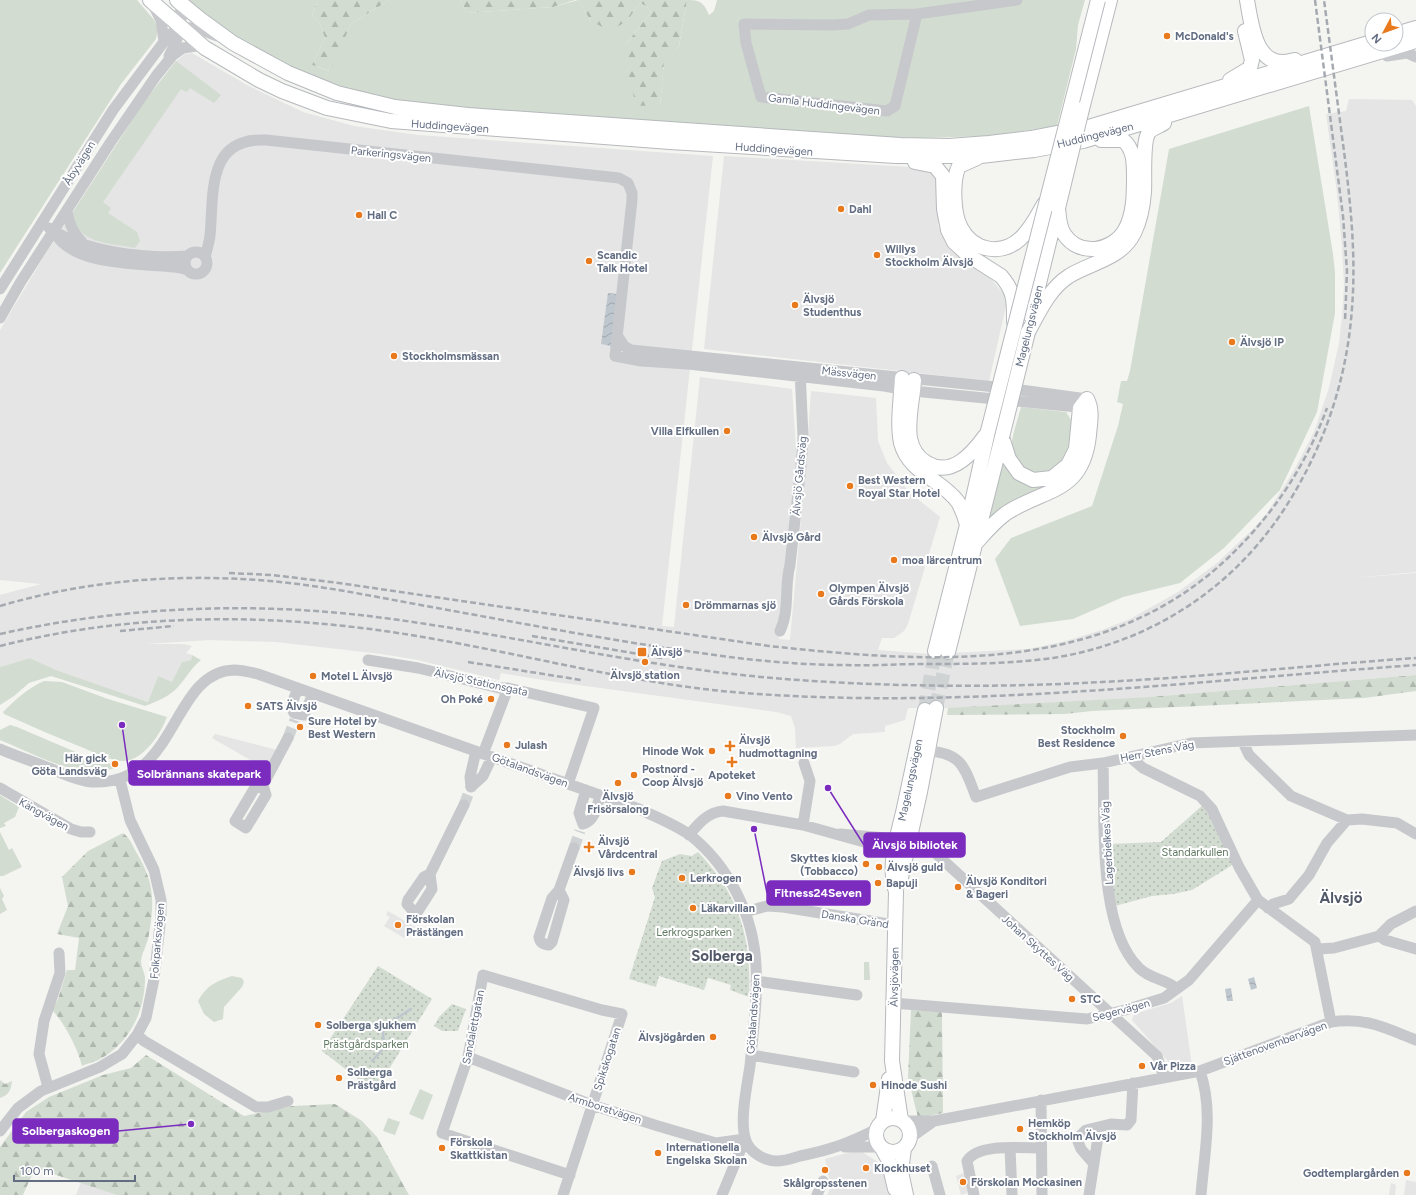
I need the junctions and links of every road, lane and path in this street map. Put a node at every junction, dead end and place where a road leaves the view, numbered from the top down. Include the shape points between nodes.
1 (150, 0) edge
2 (1017, 0) edge
3 (1098, 0) edge
4 (1110, 0) edge
5 (1238, 0) edge
6 (1246, 0) edge
7 (178, 1) edge
8 (917, 14) junction
9 (181, 28) junction
10 (1364, 39) edge
11 (164, 41) junction
12 (1416, 42) edge
13 (233, 43) junction
14 (1364, 44) edge
15 (205, 48) junction
16 (1416, 57) edge
17 (1355, 61) junction
18 (162, 68) junction
19 (1172, 102) junction
20 (1195, 108) junction
21 (1083, 141) junction
22 (796, 150) junction
23 (981, 156) junction
24 (1050, 193) junction
25 (1058, 208) junction
26 (950, 209) junction
27 (67, 210) junction
28 (42, 223) junction
29 (210, 224) junction
30 (54, 231) junction
31 (1123, 241) junction
32 (84, 244) junction
33 (190, 254) junction
34 (205, 257) junction
35 (188, 270) junction
36 (0, 289) edge
37 (0, 318) edge
38 (1021, 330) junction
39 (617, 335) junction
40 (800, 372) junction
41 (908, 384) junction
42 (1086, 405) junction
43 (988, 431) junction
44 (1002, 437) junction
45 (967, 525) junction
46 (974, 544) junction
47 (780, 631) dead end
48 (368, 660) dead end
49 (298, 688) junction
50 (508, 688) junction
51 (313, 694) junction
52 (1416, 735) edge
53 (288, 738) tunnel mouth
54 (1243, 742) junction
55 (928, 751) junction
56 (1, 753) edge
57 (484, 754) junction
58 (1130, 756) junction
59 (804, 763) dead end
60 (1103, 763) junction
61 (120, 780) junction
62 (568, 784) junction
63 (263, 786) dead end
64 (0, 788) edge
65 (586, 790) junction
66 (600, 796) junction
67 (464, 805) tunnel mouth
68 (1347, 820) junction
69 (803, 825) junction
70 (90, 832) dead end
71 (1416, 834) edge
72 (689, 835) junction
73 (901, 846) junction
74 (574, 848) tunnel mouth
75 (430, 874) dead end
76 (559, 890) dead end
77 (1258, 900) junction
78 (1268, 908) junction
79 (1416, 910) edge
80 (745, 912) junction
81 (895, 925) junction
82 (1380, 936) junction
83 (1318, 949) junction
84 (1416, 949) edge
85 (59, 953) dead end
86 (756, 981) junction
87 (1176, 988) junction
88 (857, 995) dead end
89 (894, 1003) junction
90 (622, 1014) joint
91 (1112, 1014) junction
92 (1332, 1022) junction
93 (137, 1035) junction
94 (1416, 1040) edge
95 (751, 1055) junction
96 (468, 1057) junction
97 (892, 1061) junction
98 (1200, 1071) junction
99 (854, 1072) dead end
100 (1164, 1078) junction
101 (1133, 1083) junction
102 (48, 1087) junction
103 (1041, 1100) junction
104 (288, 1101) dead end
105 (592, 1105) junction
106 (902, 1121) junction
107 (934, 1121) junction
108 (880, 1125) junction
109 (1086, 1130) junction
110 (0, 1131) edge
111 (745, 1139) junction
112 (907, 1143) junction
113 (840, 1147) junction
114 (882, 1148) junction
115 (1010, 1148) junction
116 (1041, 1148) junction
117 (1094, 1164) junction
118 (932, 1166) dead end
119 (570, 1175) junction
120 (823, 1181) dead end
121 (564, 1195) edge
122 (722, 1195) edge
123 (817, 1195) edge
124 (897, 1195) edge
125 (906, 1195) edge
126 (940, 1195) edge
127 (974, 1195) edge
128 (1012, 1195) edge
129 (1042, 1195) edge
130 (1089, 1195) edge
131 (1200, 1195) edge

1 - 9 main road, Huddingevägen
1 - 11 street via 161,20
2 - 8 street, Gamla Huddingevägen
3 - 24 main road, Magelungsvägen, bridge
4 - 25 main road, Magelungsvägen, bridge
5 - 19 main road via 1252,60 1250,68 1229,80
6 - 10 main road via 1260,50 1275,61 1293,61
7 - 9 street, Åbyvägen
7 - 13 main road, Huddingevägen
8 - 8 street, Gamla Huddingevägen via 895,106 887,111 761,97 746,43 744,24 832,25 848,24 869,16
9 - 11 street, Åbyvägen
9 - 13 street via 196,28
9 - 15 main road, Huddingevägen
9 - 18 street, Åbyvägen
11 - 28 street, Åbyvägen via 113,110
12 - 17 main road, Huddingevägen
13 - 19 main road, Huddingevägen via 263,61 312,84 350,97 395,107 468,115 851,143 948,146 1031,138 1092,126
14 - 19 main road, Huddingevägen
15 - 18 street, Åbyvägen via 183,48 172,55
15 - 22 main road, Huddingevägen via 282,91 327,108 384,120
16 - 17 street via 1398,53 1370,62
17 - 20 main road, Huddingevägen
18 - 27 street, Åbyvägen
20 - 21 main road, Huddingevägen
20 - 31 main road via 1149,130 1145,139 1144,194 1139,221
21 - 23 main road, Huddingevägen
21 - 31 main road via 1123,140 1130,149 1134,162 1134,194
22 - 23 main road, Huddingevägen via 896,156
22 - 26 main road via 811,157 925,163 935,166 943,176
23 - 26 main road via 959,166 955,174
24 - 26 main road, bridge via 1029,229 1007,248 994,250 973,243 960,228
24 - 38 main road, Magelungsvägen, bridge
25 - 31 main road via 1060,227 1065,236 1081,248 1096,250
25 - 38 main road, Magelungsvägen
26 - 38 main road, bridge via 948,230 954,242 968,255 1001,276 1014,296
27 - 30 street, Åbyvägen
27 - 32 street via 69,223
28 - 30 street, Parkeringsvägen
28 - 36 street, Åbyvägen
29 - 33 street, Parkeringsvägen
29 - 34 street, Parkeringsvägen
29 - 39 street, Parkeringsvägen via 215,177 221,159 234,147 256,140 619,178 628,183 632,200
30 - 32 street, Parkeringsvägen
30 - 35 street, Parkeringsvägen via 58,240 66,247 98,259
30 - 37 street, Åbyvägen
31 - 38 main road via 1112,256 1069,276 1049,295
32 - 33 street, Parkeringsvägen via 134,254
33 - 34 street, Parkeringsvägen via 200,252
33 - 35 street via 185,263
34 - 35 street, Parkeringsvägen via 207,264 201,272 194,274
38 - 43 main road, Magelungsvägen, bridge
38 - 44 main road, Magelungsvägen, bridge
39 - 40 street, Mässvägen via 624,346 631,350
39 - 40 street, Mässvägen via 615,356 635,360
40 - 41 street, Mässvägen
40 - 47 street, Älvsjö Gårdsväg via 803,437 801,466 787,575 787,601 784,624
41 - 42 street, Mässvägen via 1004,399
41 - 43 main road via 910,437 915,452 929,464 942,468 958,464 978,445
41 - 45 main road via 900,430 907,458 920,472 952,496 961,508
42 - 44 main road via 1076,449 1068,465 1052,478 1033,480 1019,473 1009,459
42 - 46 main road via 1085,457 1065,484 1054,492 1004,515
43 - 45 main road, Magelungsvägen
44 - 46 main road, Magelungsvägen
45 - 46 main road, Magelungsvägen via 942,652
48 - 50 street, Älvsjö Stationsgata
49 - 51 street, Götalandsvägen
49 - 51 street via 291,706 296,717 304,715
49 - 61 street, Götalandsvägen via 242,670 233,670 212,677 198,688 187,703 157,752 142,766
50 - 57 street
50 - 62 street, Älvsjö Stationsgata via 594,708
51 - 57 street, Götalandsvägen
52 - 54 street, Herr Stens Väg
53 - 63 street
54 - 58 street, Herr Stens Väg via 1190,743
54 - 68 street via 1248,755 1286,792
55 - 60 street, Herr Stens Väg via 958,759 976,796 1070,767
55 - 73 main road, Magelungsvägen
55 - 73 main road, Magelungsvägen via 931,709
56 - 61 street, Götalandsvägen via 84,781
57 - 62 street, Götalandsvägen
58 - 60 street, Herr Stens Väg
58 - 77 street via 1143,768 1204,800 1212,809 1239,867
59 - 69 street via 810,781
60 - 87 street, Lagerbielkes Väg via 1106,872 1115,926 1124,948 1139,968
61 - 93 street, Folkparksvägen via 130,820 154,870 161,900 150,1003
62 - 65 street, Götalandsvägen
64 - 70 street, Kängvägen via 71,829
65 - 66 street, Götalandsvägen
65 - 66 street via 579,813 581,827 592,818
66 - 72 street, Götalandsvägen via 638,809
67 - 75 street
68 - 71 street via 1397,823
68 - 78 street via 1327,843 1309,875 1289,899
69 - 72 street, Johan Skyttes Väg via 723,811 715,812
69 - 73 street, Johan Skyttes Väg
72 - 80 street, Götalandsvägen via 718,864 731,883
73 - 81 main road, Älvsjövägen
73 - 91 street, Johan Skyttes Väg via 926,848 938,856
74 - 76 street
77 - 78 street
77 - 87 street, Segervägen via 1189,980
78 - 83 street via 1309,936
79 - 82 street via 1391,924
80 - 81 street, Danska Gränd via 767,906
80 - 86 street, Götalandsvägen via 755,950
81 - 89 main road, Älvsjövägen
82 - 83 street via 1334,948
82 - 84 street via 1385,940
83 - 92 street
85 - 102 street via 60,973 44,1021 39,1054
86 - 88 street
86 - 95 street, Götalandsvägen
87 - 91 street, Segervägen via 1164,998
89 - 91 street, Segervägen via 1087,1019
89 - 97 main road, Älvsjövägen
90 - 96 street, Sandalettgatan via 483,975
90 - 105 street, Spikskogatan
91 - 100 street, Johan Skyttes Väg via 1157,1056
92 - 94 street, Sjättenovembervägen via 1350,1019 1373,1023
92 - 98 street, Sjättenovembervägen
93 - 102 street, Folkparksvägen via 122,1054 112,1061
93 - 104 street via 256,1107 268,1107
95 - 99 street
95 - 111 street, Götalandsvägen via 744,1119
96 - 105 street, Armborstvägen
96 - 119 street, Sandalettgatan via 442,1133
97 - 106 main road, Älvsjövägen
97 - 108 main road, Älvsjövägen
98 - 100 street, Sjättenovembervägen
98 - 131 street via 1208,1112
100 - 101 street, Sjättenovembervägen
101 - 103 street, Sjättenovembervägen
101 - 109 street via 1131,1120 1127,1125 1111,1124
102 - 110 street, Folkparksvägen via 18,1108
103 - 107 street, Sjättenovembervägen
103 - 116 street
105 - 111 street, Armborstvägen via 716,1143
105 - 119 street, Spikskogatan
106 - 107 street, Sjättenovembervägen
106 - 108 main road via 892,1118
106 - 112 main road via 908,1127
107 - 112 street, Sjättenovembervägen
108 - 113 street
108 - 114 main road via 876,1138
109 - 117 street via 1098,1137
109 - 117 street via 1080,1134 1078,1144
111 - 113 street via 753,1151 763,1158 777,1161
111 - 122 street
112 - 114 main road via 893,1152
112 - 125 main road via 901,1172
113 - 114 street
114 - 124 main road via 888,1159
115 - 116 street
115 - 127 street via 985,1150 969,1158 967,1161
115 - 128 street
116 - 129 street
117 - 130 street
118 - 126 street
119 - 121 street, Spikskogatan
120 - 123 street

